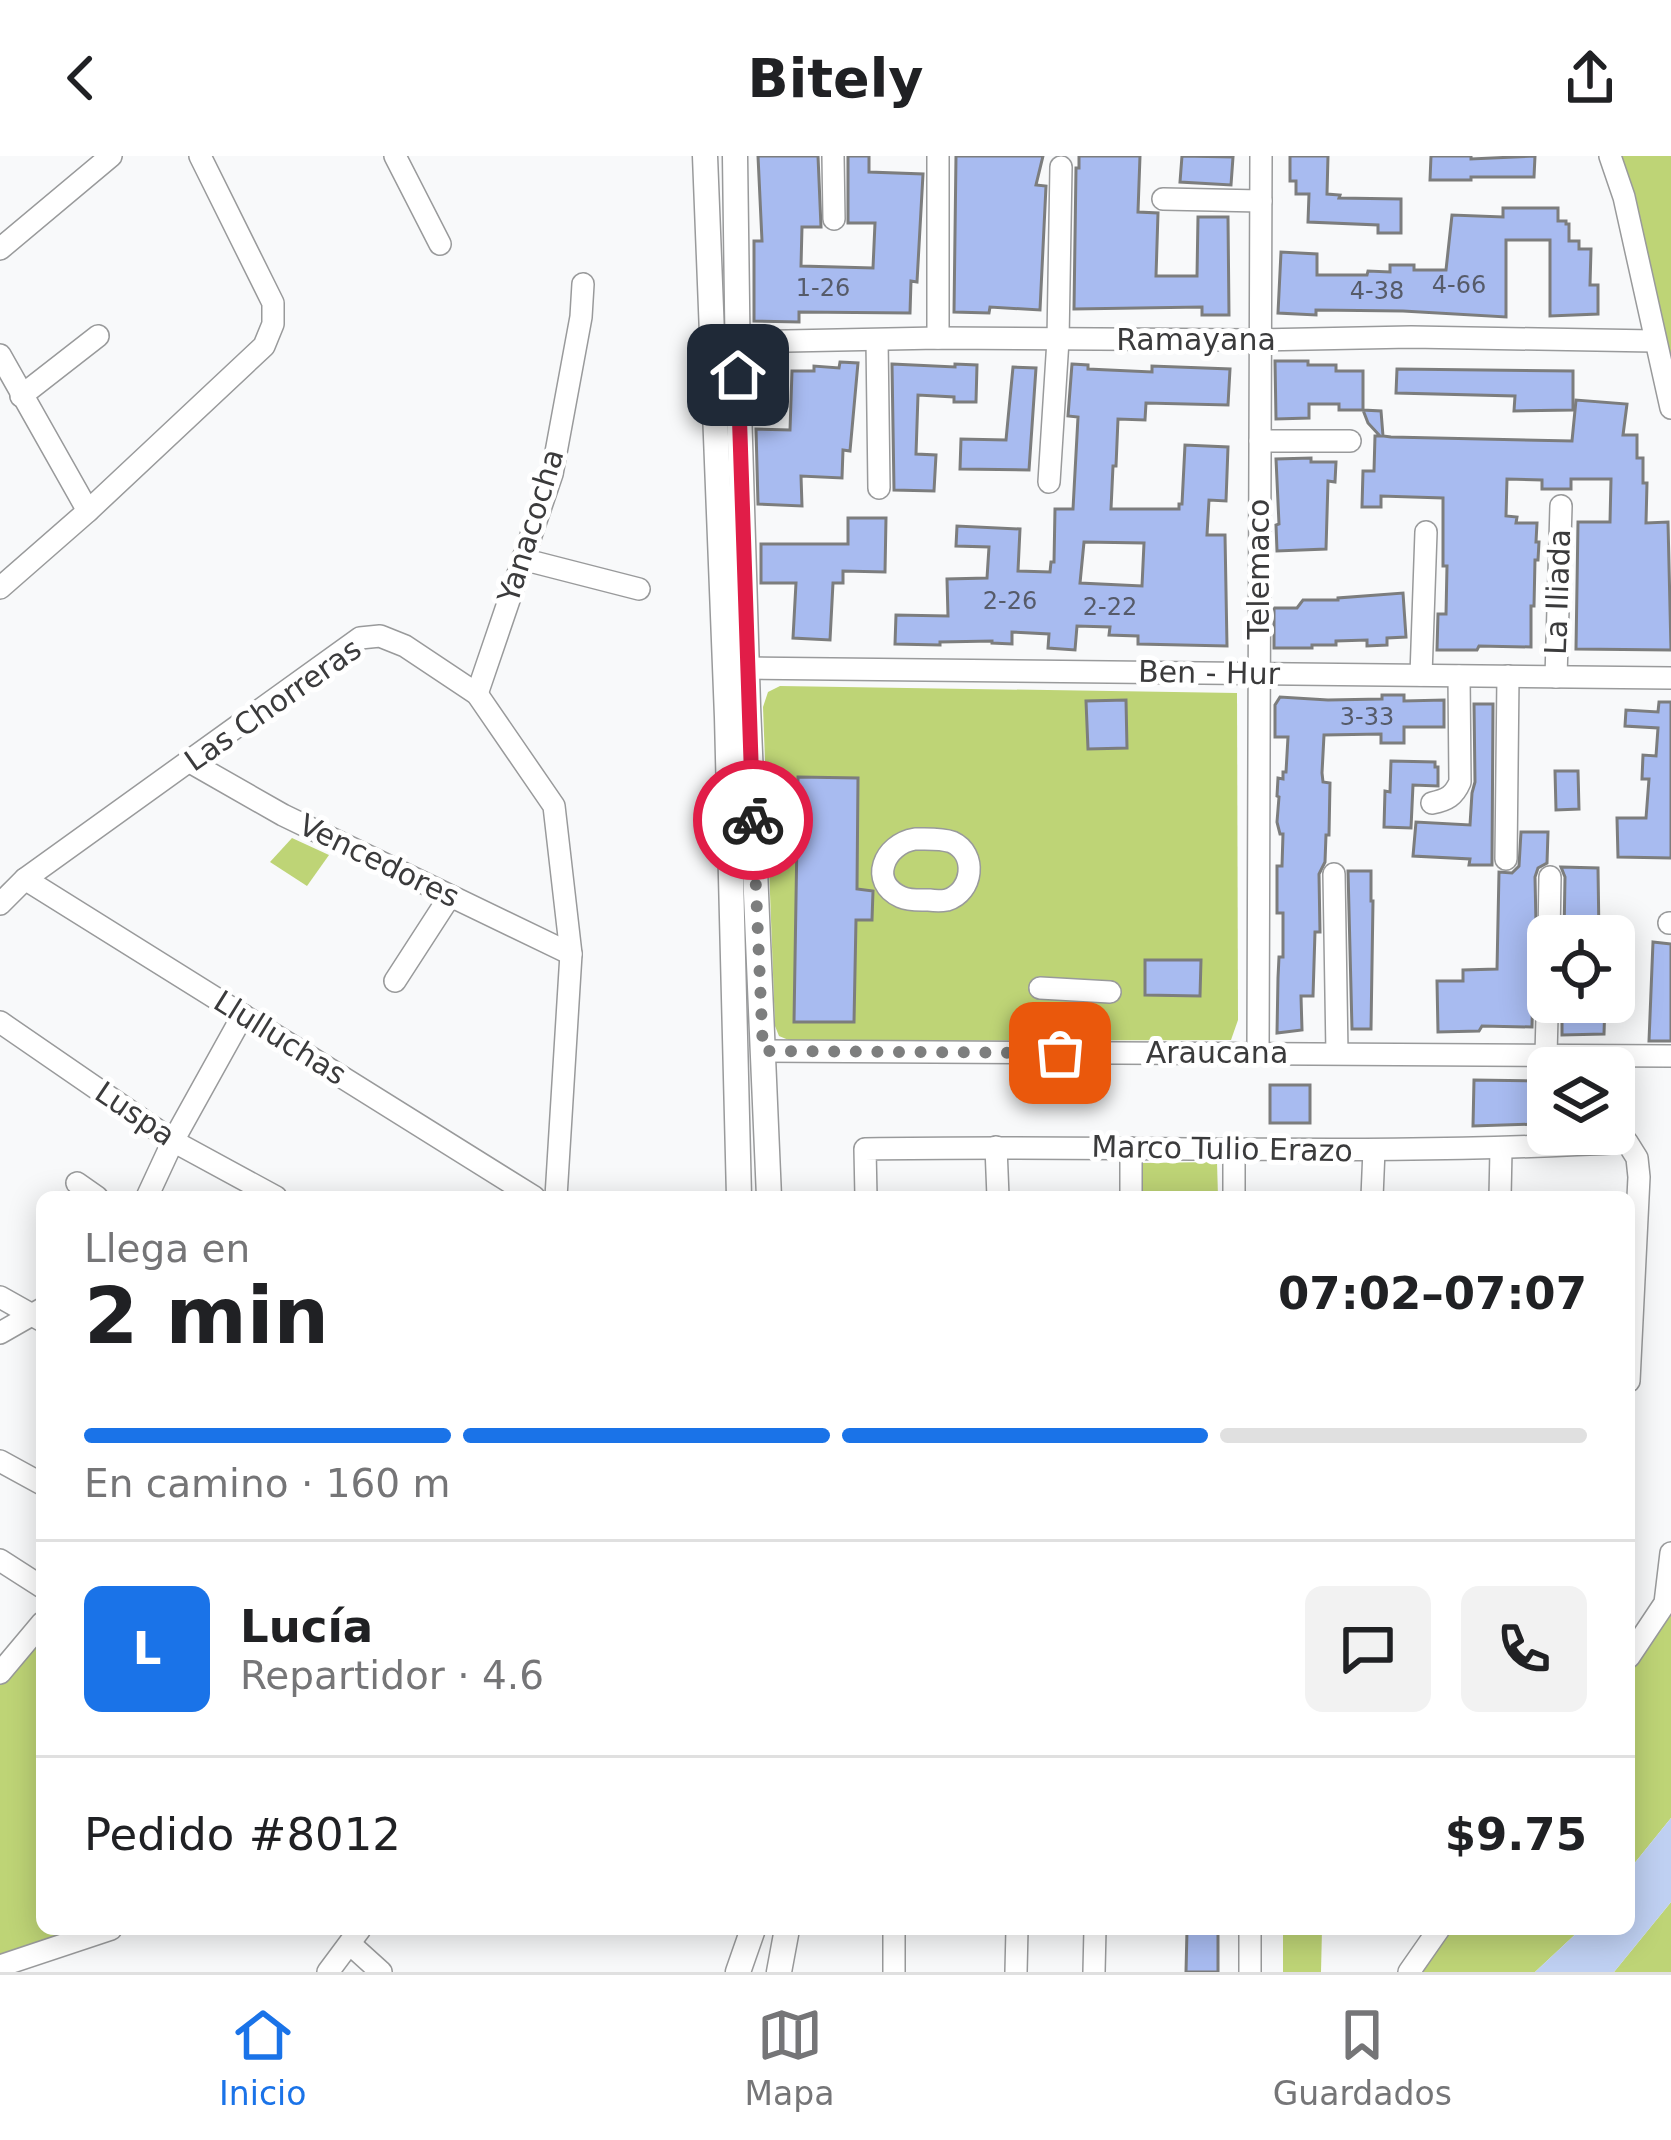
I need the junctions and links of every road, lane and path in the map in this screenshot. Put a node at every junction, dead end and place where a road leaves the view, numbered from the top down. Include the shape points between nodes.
1 (111, 156) edge
2 (200, 156) edge
3 (395, 156) edge
4 (705, 156) edge
5 (735, 156) edge
6 (833, 156) edge
7 (938, 156) edge
8 (1261, 156) edge
9 (1610, 156) edge
10 (1060, 167) dead end
11 (1163, 199) dead end
12 (1261, 201) junction
13 (834, 219) dead end
14 (440, 244) dead end
15 (0, 249) edge
16 (583, 284) dead end
17 (98, 336) dead end
18 (938, 338) junction
19 (877, 340) junction
20 (1058, 340) junction
21 (1260, 340) junction
22 (1654, 341) junction
23 (738, 342) junction
24 (0, 355) edge
25 (21, 396) junction
26 (1671, 408) edge
27 (1259, 441) junction
28 (1350, 441) dead end
29 (1049, 482) dead end
30 (879, 488) dead end
31 (1561, 506) dead end
32 (88, 511) junction
33 (1426, 532) dead end
34 (522, 559) junction
35 (0, 588) edge
36 (639, 589) dead end
37 (748, 668) junction
38 (1259, 674) junction
39 (1421, 675) junction
40 (1459, 676) junction
41 (1508, 676) junction
42 (1556, 677) junction
43 (1671, 678) edge
44 (477, 694) junction
45 (190, 762) junction
46 (1432, 802) dead end
47 (1506, 859) dead end
48 (1334, 874) dead end
49 (1550, 877) dead end
50 (26, 879) junction
51 (450, 896) junction
52 (0, 904) edge
53 (1549, 915) edge
54 (571, 954) junction
55 (395, 981) dead end
56 (1040, 988) dead end
57 (1110, 992) dead end
58 (243, 1015) junction
59 (0, 1022) edge
60 (763, 1051) junction
61 (1337, 1053) junction
62 (1258, 1054) junction
63 (1527, 1055) edge
64 (1635, 1056) edge
65 (1671, 1056) edge
66 (173, 1141) junction
67 (996, 1147) junction
68 (1131, 1148) junction
69 (1234, 1150) junction
70 (1374, 1150) junction
71 (1501, 1150) junction
72 (77, 1183) dead end
73 (88, 1191) edge
74 (150, 1191) edge
75 (265, 1191) edge
76 (524, 1191) edge
77 (556, 1191) edge
78 (739, 1191) edge
79 (769, 1191) edge
80 (866, 1191) edge
81 (998, 1191) edge
82 (1131, 1191) edge
83 (1234, 1191) edge
84 (1372, 1191) edge
85 (1500, 1191) edge
86 (1635, 1259) edge
87 (0, 1297) edge
88 (36, 1314) edge
89 (36, 1316) edge
90 (0, 1333) edge
91 (0, 1461) edge
92 (36, 1481) edge
93 (1671, 1553) edge
94 (0, 1560) edge
95 (36, 1583) edge
96 (36, 1630) edge
97 (1635, 1648) edge
98 (0, 1673) edge
99 (93, 1935) edge
100 (751, 1935) edge
101 (786, 1935) edge
102 (894, 1935) edge
103 (1017, 1935) edge
104 (1095, 1935) edge
105 (1250, 1935) edge
106 (1435, 1935) edge
107 (355, 1937) edge
108 (0, 1966) edge
109 (328, 1972) edge
110 (381, 1972) edge
111 (738, 1972) edge
112 (779, 1972) edge
113 (894, 1972) edge
114 (1016, 1972) edge
115 (1094, 1972) edge
116 (1250, 1972) edge
117 (1409, 1972) edge

1 - 15 street
2 - 32 street via 273,303 273,324 264,346
3 - 14 street
4 - 78 main road
5 - 23 main road
6 - 13 street
7 - 18 street
8 - 12 street, Telemaco
9 - 22 street
10 - 20 street
11 - 12 street
12 - 21 street, Telemaco
16 - 34 street, Yanacocha via 552,475
17 - 25 street
18 - 19 street, Ramayana
18 - 20 street, Ramayana
19 - 23 street, Ramayana
19 - 30 street
20 - 21 street, Ramayana
20 - 29 street
21 - 22 street, Ramayana
21 - 27 street, Telemaco
22 - 26 street
23 - 37 main road
24 - 25 street
25 - 32 street
27 - 28 street
27 - 38 street, Telemaco
31 - 42 street, La Iliada
32 - 35 street
33 - 39 street
34 - 36 street
34 - 44 street, Yanacocha
37 - 38 street, Ben - Hur
37 - 60 main road
38 - 39 street, Ben - Hur
38 - 62 street, Telemaco
39 - 40 street, Ben - Hur
40 - 41 street, Ben - Hur
40 - 46 street via 1460,782 1446,800
41 - 42 street, Ben - Hur
41 - 47 street
42 - 43 street, Ben - Hur
44 - 45 street, Las Chorreras via 405,646 360,638
44 - 54 street, Las Chorreras via 554,806
45 - 50 street, Las Chorreras
45 - 51 street, Vencedores
48 - 61 street
49 - 53 street
50 - 52 street, Las Chorreras
50 - 58 street, Llulluchas
51 - 54 street, Vencedores
51 - 55 street
54 - 77 street, Las Chorreras
56 - 57 street
58 - 66 street
58 - 76 street, Llulluchas
59 - 66 street, Luspa
60 - 62 street, Araucana
60 - 79 main road
61 - 62 street, Araucana
61 - 63 street, Araucana
64 - 65 street, Araucana
66 - 74 street
66 - 75 street, Luspa
67 - 68 street, Marco Tulio Erazo
67 - 80 street, Marco Tulio Erazo via 865,1149
67 - 81 street
68 - 69 street, Marco Tulio Erazo
68 - 82 street
69 - 70 street, Marco Tulio Erazo
69 - 83 street
70 - 71 street, Marco Tulio Erazo
70 - 84 street
71 - 85 street
71 - 86 street, Marco Tulio Erazo via 1627,1142 1639,1177
72 - 73 street
87 - 88 street
89 - 90 street
91 - 92 street
93 - 97 street via 1665,1603
94 - 95 street
96 - 98 street
99 - 108 street
100 - 111 main road
101 - 112 main road
102 - 113 street
103 - 114 street
104 - 115 street
105 - 116 street
106 - 117 street
107 - 109 street
107 - 110 street

